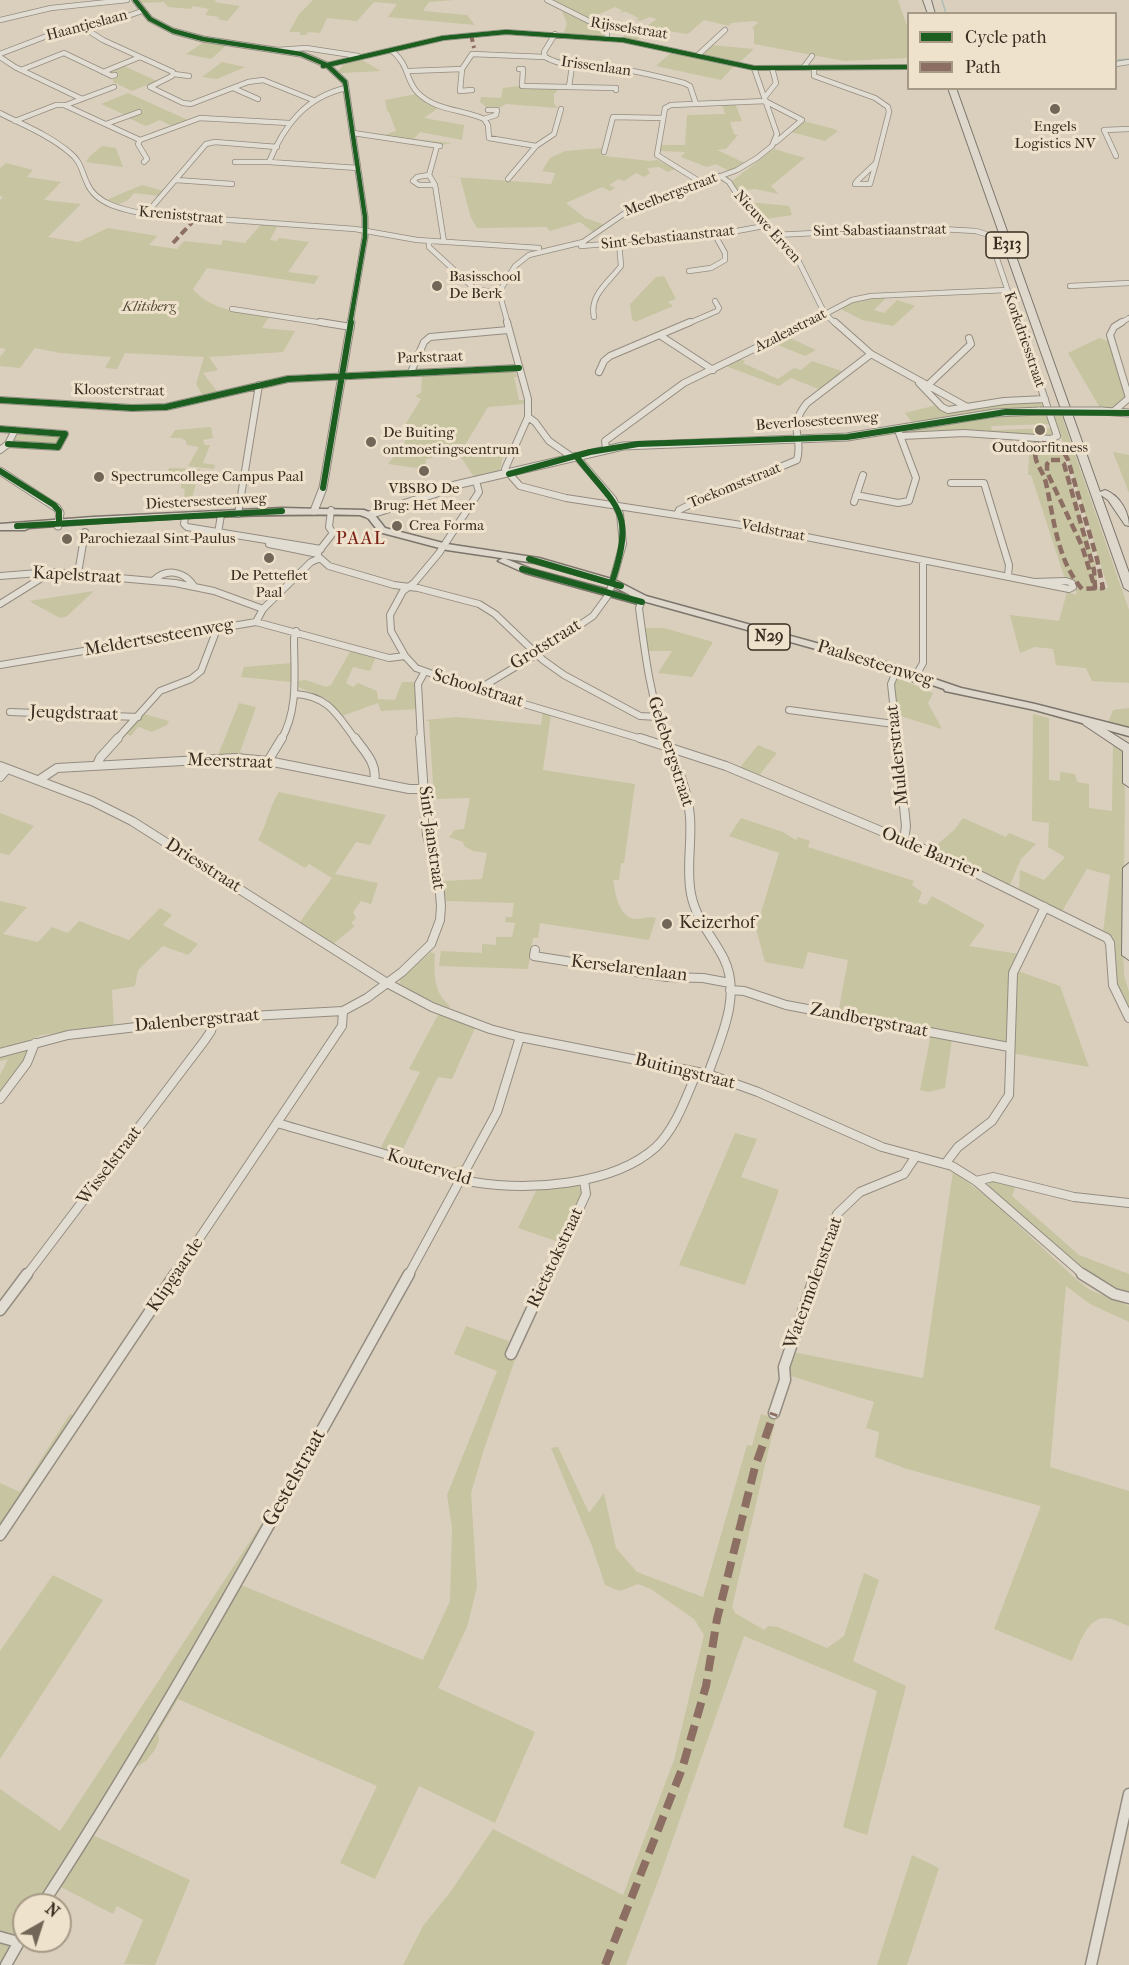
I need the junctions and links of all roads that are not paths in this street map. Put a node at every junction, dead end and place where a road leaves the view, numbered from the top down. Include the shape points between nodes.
1 (127, 0) edge
2 (135, 0) edge
3 (547, 0) edge
4 (142, 11) junction
5 (0, 20) edge
6 (99, 26) junction
7 (84, 28) junction
8 (725, 30) dead end
9 (100, 32) junction
10 (94, 34) junction
11 (555, 34) junction
12 (101, 38) junction
13 (607, 38) junction
14 (277, 50) junction
15 (391, 50) junction
16 (699, 55) junction
17 (0, 56) edge
18 (813, 56) dead end
19 (140, 57) junction
20 (363, 57) junction
21 (545, 57) junction
22 (572, 66) junction
23 (327, 67) junction
24 (907, 67) edge
25 (754, 68) junction
26 (772, 68) junction
27 (803, 68) junction
28 (814, 68) junction
29 (462, 69) junction
30 (519, 69) dead end
31 (21, 70) junction
32 (409, 71) junction
33 (103, 72) junction
34 (174, 74) junction
35 (115, 75) dead end
36 (189, 76) dead end
37 (114, 87) dead end
38 (346, 87) junction
39 (569, 87) junction
40 (233, 88) junction
41 (472, 90) dead end
42 (616, 90) dead end
43 (953, 90) edge
44 (960, 90) edge
45 (265, 97) dead end
46 (82, 99) junction
47 (258, 99) junction
48 (314, 100) junction
49 (766, 100) junction
50 (252, 102) dead end
51 (696, 104) junction
52 (66, 105) junction
53 (561, 109) dead end
54 (488, 110) dead end
55 (139, 112) dead end
56 (0, 113) edge
57 (662, 118) junction
58 (484, 120) junction
59 (15, 121) junction
60 (289, 123) junction
61 (106, 124) junction
62 (1129, 129) edge
63 (353, 133) junction
64 (140, 140) junction
65 (776, 142) junction
66 (536, 146) junction
67 (277, 147) junction
68 (604, 152) dead end
69 (1116, 156) dead end
70 (144, 162) dead end
71 (235, 162) dead end
72 (269, 162) junction
73 (876, 163) junction
74 (358, 168) junction
75 (429, 175) junction
76 (720, 176) junction
77 (508, 179) dead end
78 (177, 180) junction
79 (702, 183) junction
80 (232, 184) dead end
81 (435, 185) junction
82 (146, 214) junction
83 (764, 226) junction
84 (365, 230) junction
85 (985, 232) joint
86 (714, 235) junction
87 (774, 235) junction
88 (589, 240) junction
89 (429, 241) junction
90 (444, 242) junction
91 (619, 242) junction
92 (603, 244) junction
93 (595, 245) junction
94 (571, 246) junction
95 (507, 247) junction
96 (520, 248) junction
97 (548, 248) junction
98 (527, 256) junction
99 (689, 271) dead end
100 (1129, 284) edge
101 (1070, 286) dead end
102 (1007, 290) junction
103 (499, 292) junction
104 (716, 301) dead end
105 (232, 309) dead end
106 (825, 314) junction
107 (594, 317) dead end
108 (1129, 318) edge
109 (351, 327) junction
110 (508, 330) junction
111 (661, 336) junction
112 (969, 338) dead end
113 (871, 354) junction
114 (519, 368) junction
115 (713, 370) junction
116 (411, 372) junction
117 (599, 372) dead end
118 (343, 375) junction
119 (912, 375) junction
120 (259, 385) junction
121 (928, 385) junction
122 (1129, 398) edge
123 (1044, 399) junction
124 (0, 400) edge
125 (967, 407) junction
126 (1114, 411) junction
127 (1129, 412) edge
128 (528, 417) junction
129 (0, 429) edge
130 (896, 429) junction
131 (15, 430) junction
132 (902, 436) junction
133 (796, 439) junction
134 (8, 444) junction
135 (606, 448) junction
136 (0, 450) edge
137 (574, 457) junction
138 (0, 471) edge
139 (508, 474) junction
140 (863, 475) dead end
141 (476, 481) junction
142 (951, 483) dead end
143 (1105, 493) junction
144 (856, 495) junction
145 (854, 502) dead end
146 (617, 506) junction
147 (314, 510) junction
148 (238, 514) junction
149 (221, 515) junction
150 (369, 515) junction
151 (677, 515) junction
152 (331, 516) junction
153 (185, 517) junction
154 (1129, 523) edge
155 (59, 524) junction
156 (0, 527) edge
157 (85, 532) dead end
158 (218, 533) junction
159 (444, 546) junction
160 (320, 553) junction
161 (1006, 558) junction
162 (923, 560) junction
163 (1129, 561) edge
164 (52, 572) junction
165 (26, 573) junction
166 (78, 573) junction
167 (999, 574) junction
168 (0, 576) edge
169 (1008, 576) junction
170 (33, 582) junction
171 (612, 582) junction
172 (1034, 582) junction
173 (410, 587) junction
174 (1129, 588) edge
175 (609, 594) junction
176 (643, 600) junction
177 (0, 604) edge
178 (263, 609) junction
179 (256, 622) junction
180 (217, 629) junction
181 (296, 631) junction
182 (537, 654) junction
183 (405, 656) junction
184 (0, 665) edge
185 (896, 671) junction
186 (424, 673) junction
187 (915, 677) junction
188 (477, 690) junction
189 (295, 693) junction
190 (789, 710) dead end
191 (10, 712) dead end
192 (138, 717) junction
193 (658, 717) junction
194 (1090, 723) junction
195 (894, 724) junction
196 (1129, 735) edge
197 (669, 748) junction
198 (1129, 748) edge
199 (268, 761) junction
200 (97, 765) junction
201 (4, 767) edge
202 (0, 777) edge
203 (39, 780) junction
204 (374, 782) junction
205 (1129, 783) edge
206 (423, 789) junction
207 (904, 841) junction
208 (1129, 868) edge
209 (1045, 907) junction
210 (535, 950) dead end
211 (1129, 955) edge
212 (387, 983) junction
213 (730, 987) junction
214 (343, 1011) junction
215 (214, 1018) junction
216 (1129, 1018) edge
217 (520, 1037) junction
218 (35, 1043) junction
219 (1009, 1047) junction
220 (0, 1053) edge
221 (697, 1072) junction
222 (708, 1074) junction
223 (0, 1099) edge
224 (277, 1123) junction
225 (916, 1156) junction
226 (945, 1164) junction
227 (462, 1179) junction
228 (584, 1180) junction
229 (976, 1181) junction
230 (1129, 1203) edge
231 (1129, 1298) edge
232 (0, 1310) edge
233 (511, 1354) dead end
234 (774, 1413) dead end
235 (0, 1535) edge
236 (1129, 1794) edge
237 (50, 1893) edge
238 (1091, 1965) edge

1 - 5 street via 51,8
2 - 4 street
3 - 13 street via 608,30
4 - 6 street, Haantjeslaan
4 - 14 street via 176,31
6 - 7 street, Haantjeslaan
6 - 9 street
7 - 10 street
7 - 17 street, Haantjeslaan via 60,31
8 - 16 street
9 - 10 street
9 - 12 street
10 - 12 street
11 - 13 street, Rijsselstraat
11 - 15 street, Rijsselstraat via 478,33
11 - 21 street, Irissenlaan
12 - 19 street
13 - 16 street, Rijsselstraat
14 - 20 street, Rijsselstraat via 321,50
14 - 23 street
15 - 20 street, Rijsselstraat
15 - 32 street via 404,59
16 - 25 street, Rijsselstraat
17 - 31 street
18 - 27 street
19 - 33 street
19 - 34 street
20 - 23 street, Rijsselstraat
21 - 22 street, Irissenlaan
21 - 29 street via 473,51
22 - 39 street
22 - 51 street, Irissenlaan via 615,68 684,83 690,86
23 - 38 street
24 - 28 street, Rijsselstraat
25 - 26 street, Rijsselstraat
25 - 49 street
26 - 27 street, Rijsselstraat
26 - 49 street via 776,83
27 - 28 street, Rijsselstraat
28 - 73 street via 814,76 875,98 888,107
29 - 32 street
29 - 41 street via 459,91
30 - 39 street via 524,69 522,86
31 - 33 street via 64,53
31 - 46 street
32 - 58 street via 414,89 436,106
33 - 35 street
34 - 36 street
34 - 40 street via 150,87 188,104
37 - 46 street
38 - 48 street
38 - 63 street
39 - 42 street
40 - 47 street
40 - 48 street via 263,80
43 - 174 highway, E313
44 - 143 highway, E313
45 - 47 street
46 - 52 street
47 - 50 street
48 - 60 street
49 - 51 street
49 - 65 street
49 - 65 street, Meelbergstraat via 802,120
51 - 57 street via 667,106
52 - 59 street
52 - 61 street
53 - 66 street via 554,134
54 - 58 street via 497,110 496,115
55 - 61 street
56 - 59 street, Kreniststraat
57 - 68 street via 613,117
57 - 79 street via 657,154 660,159
58 - 66 street via 489,138
59 - 82 street, Kreniststraat via 76,158 84,167 87,184 100,199
60 - 64 street via 200,118
60 - 67 street
61 - 64 street
62 - 69 street via 1104,130
63 - 74 street
63 - 75 street via 437,145
64 - 70 street via 138,144 147,159
65 - 76 street, Meelbergstraat via 756,160
66 - 77 street
67 - 72 street
67 - 78 street via 213,142 203,147
71 - 72 street
72 - 74 street
73 - 73 street via 856,181 855,184 870,184
74 - 84 street
75 - 81 street
75 - 81 street via 413,181
76 - 79 street, Meelbergstraat
76 - 83 street, Nieuwe Erven
78 - 80 street
78 - 82 street
79 - 88 street, Meelbergstraat via 628,211
81 - 90 street
82 - 84 street, Kreniststraat
83 - 86 street, Sint-Sebastiaanstraat
83 - 87 street, Nieuwe Erven
84 - 89 street
84 - 109 street
85 - 87 street, Sint-Sabastiaanstraat via 881,229
85 - 102 street, Korkdriesstraat
86 - 91 street, Sint-Sebastiaanstraat
86 - 99 street via 725,260 711,268
87 - 106 street, Nieuwe Erven via 800,261
88 - 92 street
88 - 93 street
88 - 94 street, Meelbergstraat
89 - 90 street
89 - 103 street via 428,246 474,289
90 - 95 street
91 - 92 street, Sint-Sebastiaanstraat
91 - 107 street via 621,266 597,293
92 - 93 street, Sint-Sebastiaanstraat
93 - 94 street, Sint-Sebastiaanstraat
94 - 97 street, Meelbergstraat
95 - 96 street
95 - 98 street
96 - 97 street
96 - 98 street
97 - 98 street, Meelbergstraat
98 - 103 street via 514,266
100 - 101 street
102 - 106 street, Azaleastraat via 865,296
102 - 123 street, Korkdriesstraat
103 - 110 street
104 - 111 street via 717,312
105 - 109 street
106 - 113 street, Nieuwe Erven
106 - 115 street, Azaleastraat
108 - 122 street via 1114,327 1110,335
109 - 118 street
110 - 114 street
110 - 116 street, Parkstraat via 430,337
111 - 115 street
111 - 117 street via 610,356
112 - 121 street via 971,344
113 - 119 street, Nieuwe Erven
113 - 133 street, Toekomststraat via 803,408 796,422
114 - 116 street, Parkstraat
114 - 128 street via 528,399
115 - 135 street, Azaleastraat via 677,387 605,441
116 - 118 street, Parkstraat
118 - 120 street, Kloosterstraat
118 - 147 street via 323,488
119 - 121 street, Nieuwe Erven
119 - 125 street, Nieuwe Erven via 945,409
120 - 124 street, Kloosterstraat via 166,407
120 - 148 street
121 - 125 street, Nieuwe Erven
122 - 126 street
123 - 125 street, Nieuwe Erven
123 - 132 street, Korkdriesstraat via 1055,439 964,433
126 - 127 street, Beverlosesteenweg
126 - 130 street, Beverlosesteenweg, bridge via 988,414
128 - 137 street via 549,441
128 - 139 street via 505,466
129 - 131 street
130 - 132 street
130 - 133 street, Beverlosesteenweg via 847,437
131 - 134 street
131 - 134 street via 65,434 58,447
132 - 144 street via 916,478 909,501 898,503
133 - 135 street, Beverlosesteenweg
133 - 151 street, Toekomststraat via 799,452 794,462 687,506
134 - 136 street
135 - 137 street, Beverlosesteenweg
137 - 139 street, Beverlosesteenweg
137 - 146 street
138 - 155 street via 54,505 60,513
139 - 141 street, Beverlosesteenweg
139 - 146 street, Veldstraat via 528,489
140 - 144 street
141 - 150 street, Beverlosesteenweg via 447,487
141 - 159 street via 479,491
142 - 161 street via 984,483
143 - 154 highway
143 - 163 highway, E313
144 - 145 street
146 - 151 street, Veldstraat
146 - 171 street via 623,544
147 - 148 main road, Diestersesteenweg
147 - 152 main road, Diestersesteenweg
148 - 149 main road, Diestersesteenweg
149 - 153 main road, Diestersesteenweg
149 - 158 street
150 - 152 main road, Diestersesteenweg via 361,512
150 - 159 main road, Paalsesteenweg / N29 via 382,530
151 - 162 street, Veldstraat
152 - 160 street via 329,527 333,533
153 - 155 main road, Diestersesteenweg
153 - 158 street via 187,527
155 - 156 main road, Diestersesteenweg
157 - 166 street
158 - 160 street
159 - 171 main road, Paalsesteenweg / N29 via 536,561
159 - 173 street
159 - 175 main road, Paalsesteenweg / N29
160 - 173 street via 329,566
160 - 178 street, Meldertsesteenweg
161 - 167 street
161 - 169 street
162 - 167 street, Veldstraat
162 - 187 street via 923,663
164 - 165 street, Kapelstraat
164 - 166 street, Kapelstraat
164 - 170 street
165 - 168 street, Kapelstraat
165 - 170 street
166 - 178 street, Kapelstraat via 194,586
167 - 169 street, Veldstraat
169 - 172 street, Veldstraat
170 - 177 street
171 - 175 street
171 - 176 main road, Paalsesteenweg / N29
172 - 172 street via 1066,580 1073,587 1069,589
173 - 182 street via 484,607
173 - 183 street via 403,591 389,620
175 - 176 main road, Paalsesteenweg / N29
175 - 182 street, Grotstraat via 593,616
176 - 185 main road, Paalsesteenweg / N29
176 - 193 street, Gelebergstraat via 639,608
178 - 179 street, Meldertsesteenweg
179 - 180 street, Meldertsesteenweg
179 - 181 street
180 - 184 street, Meldertsesteenweg
180 - 192 street, Jeugdstraat via 200,673 166,686
181 - 183 street via 390,658
181 - 189 street
182 - 188 street, Grotstraat
182 - 193 street via 588,690 640,716
183 - 186 street, Schoolstraat
185 - 187 main road, Paalsesteenweg / N29
185 - 195 street, Mulderstraat via 891,684
186 - 188 street, Schoolstraat
186 - 206 street, Sint-Janstraat via 418,684
187 - 194 main road, Paalsesteenweg / N29
188 - 197 street, Schoolstraat
189 - 199 street via 292,718
189 - 204 street via 311,695 329,704 375,764
190 - 195 street
191 - 192 street, Jeugdstraat
192 - 200 street, Jeugdstraat
193 - 197 street, Gelebergstraat
194 - 196 main road, Paalsesteenweg / N29
194 - 198 highway
195 - 207 street, Mulderstraat via 906,826
197 - 207 street, Oude Barrier via 726,766
197 - 213 street, Gelebergstraat via 688,802 691,895 700,922 726,964
198 - 205 highway
199 - 200 street, Meerstraat via 213,758
199 - 204 street, Meerstraat
200 - 203 street, Meerstraat via 57,768
201 - 202 street, Driesstraat
201 - 203 street, Driesstraat
203 - 212 street, Driesstraat via 132,821
204 - 206 street, Meerstraat
206 - 212 street, Sint-Janstraat via 427,838 440,888 437,936 418,961
207 - 209 street, Oude Barrier
208 - 211 highway
209 - 216 street, Oude Barrier via 1107,938 1113,985
209 - 219 street via 1013,973
210 - 213 street, Kerselarenlaan via 534,956 667,977 703,978
212 - 214 street, Dalenbergstraat
212 - 217 street, Buitingstraat via 432,1007
213 - 219 street, Zandbergstraat via 797,1007
213 - 222 street, Gelebergstraat via 730,1003
214 - 215 street, Dalenbergstraat
214 - 224 street, Klipgaarde via 342,1026
215 - 218 street, Dalenbergstraat via 68,1035
215 - 232 street, Wisselstraat via 205,1040
217 - 221 street, Buitingstraat
217 - 227 street, Gestelstraat via 497,1112
218 - 220 street, Dalenbergstraat
218 - 223 street via 27,1063
219 - 226 street via 1008,1098 992,1121 958,1147
221 - 222 street, Buitingstraat
221 - 228 street via 671,1127 655,1148 629,1165
222 - 225 street, Buitingstraat via 882,1147
224 - 227 street, Kouterveld
224 - 235 street, Klipgaarde
225 - 226 street, Buitingstraat
225 - 234 street, Watermolenstraat via 904,1174 860,1192 837,1215 784,1367 785,1380
226 - 229 street, Buitingstraat
227 - 228 street, Kouterveld via 533,1186
227 - 237 street, Gestelstraat via 218,1618
228 - 233 street, Rietstokstraat via 586,1194
229 - 230 street via 993,1177 1074,1197
229 - 231 street, Buitingstraat via 1079,1272 1114,1294
236 - 238 street

